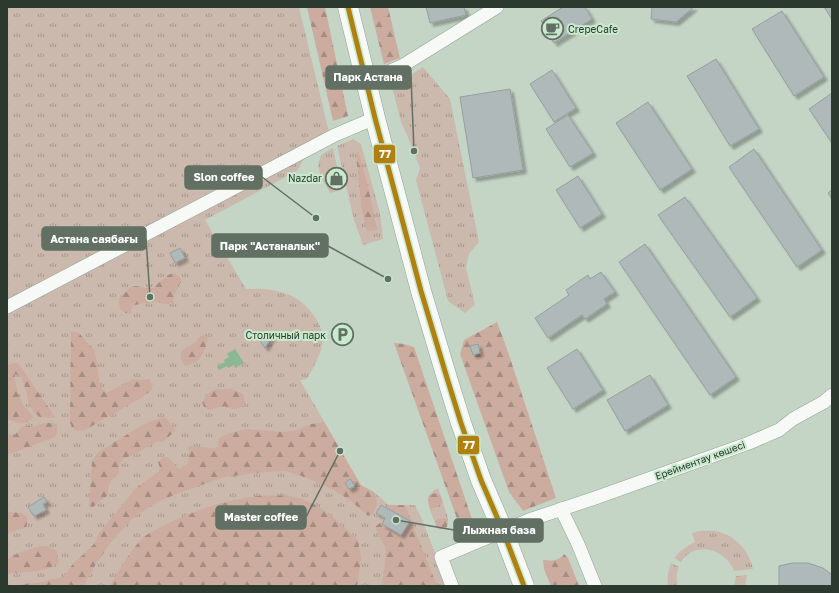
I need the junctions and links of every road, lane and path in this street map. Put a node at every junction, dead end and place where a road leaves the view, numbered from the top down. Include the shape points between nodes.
1 (348, 7) edge
2 (497, 7) edge
3 (366, 81) junction
4 (375, 118) junction
5 (7, 307) edge
6 (832, 395) edge
7 (561, 509) junction
8 (503, 531) junction
9 (452, 586) edge
10 (524, 586) edge
11 (595, 586) edge

1 - 3 main road
2 - 3 street via 402,66
3 - 4 main road
4 - 5 street via 330,138
4 - 8 main road via 421,291 461,423 481,480
6 - 7 street, Ерейментау көшесі via 779,430 750,443
7 - 8 street, Ерейментау көшесі
7 - 11 street
8 - 9 street, Ерейментау көшесі via 441,557
8 - 10 main road

